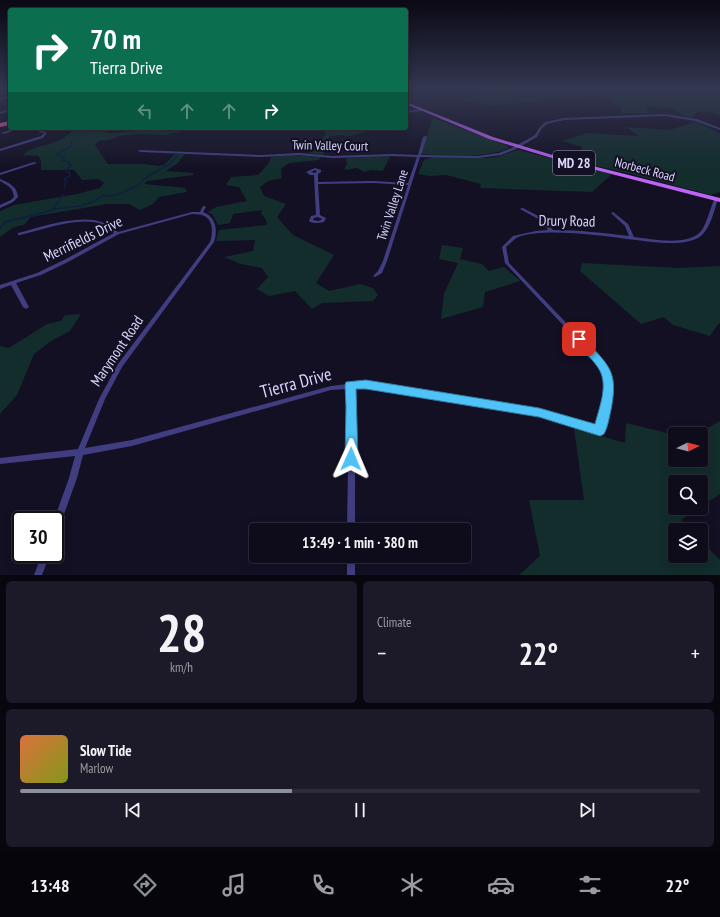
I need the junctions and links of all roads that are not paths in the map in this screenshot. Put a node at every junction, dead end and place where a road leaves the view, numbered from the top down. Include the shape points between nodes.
1 (435, 116) edge
2 (638, 116) edge
3 (671, 116) edge
4 (720, 129) edge
5 (13, 130) edge
6 (38, 130) edge
7 (1, 134) edge
8 (425, 137) dead end
9 (518, 146) junction
10 (0, 150) edge
11 (140, 151) dead end
12 (419, 156) junction
13 (35, 163) dead end
14 (0, 174) edge
15 (316, 174) dead end
16 (0, 180) edge
17 (6, 183) junction
18 (317, 183) junction
19 (409, 184) junction
20 (0, 185) edge
21 (718, 200) edge
22 (0, 207) edge
23 (522, 209) dead end
24 (203, 210) joint
25 (613, 213) dead end
26 (318, 216) dead end
27 (551, 230) junction
28 (117, 233) junction
29 (20, 234) dead end
30 (632, 238) junction
31 (375, 276) dead end
32 (13, 283) junction
33 (0, 287) edge
34 (26, 307) dead end
35 (350, 385) junction
36 (600, 430) joint
37 (80, 452) junction
38 (0, 461) edge
39 (61, 511) edge
40 (351, 523) edge
41 (43, 563) edge
42 (351, 563) edge
43 (38, 575) edge
44 (350, 575) edge

1 - 9 main road, Norbeck Road / MD 28
2 - 9 street, Twin Valley Court via 564,118 546,123 536,136
3 - 4 street, Twin Valley Court via 696,120
5 - 7 street
6 - 10 street via 46,133 42,137
8 - 12 street, Twin Valley Lane
9 - 12 street, Twin Valley Court via 500,154 487,156
9 - 21 main road, Norbeck Road / MD 28
11 - 12 street, Twin Valley Court via 261,156
12 - 19 street, Twin Valley Lane
13 - 14 street
15 - 18 street
16 - 17 street
17 - 20 street
17 - 22 street via 16,191 16,197
18 - 19 street
18 - 26 street
19 - 31 street, Twin Valley Lane via 385,261
21 - 30 street, Drury Road via 704,229 690,239 674,241
23 - 27 street via 541,219
24 - 28 street, Merrifields Drive
24 - 37 street, Marymont Road via 214,225 215,235 212,242 120,366 102,399
25 - 30 street via 627,225
27 - 30 street, Drury Road
27 - 36 street, Drury Road via 514,237 506,242 502,254 605,370 609,392
28 - 29 street via 102,223 90,221
28 - 32 street, Merrifields Drive via 66,262
32 - 33 street, Merrifields Drive
32 - 34 street
35 - 36 street, Tierra Drive via 366,384 539,413
35 - 37 street, Tierra Drive via 330,388 132,443
35 - 40 street
37 - 38 street, Tierra Drive
37 - 39 street, Marymont Road
41 - 43 street
42 - 44 street

